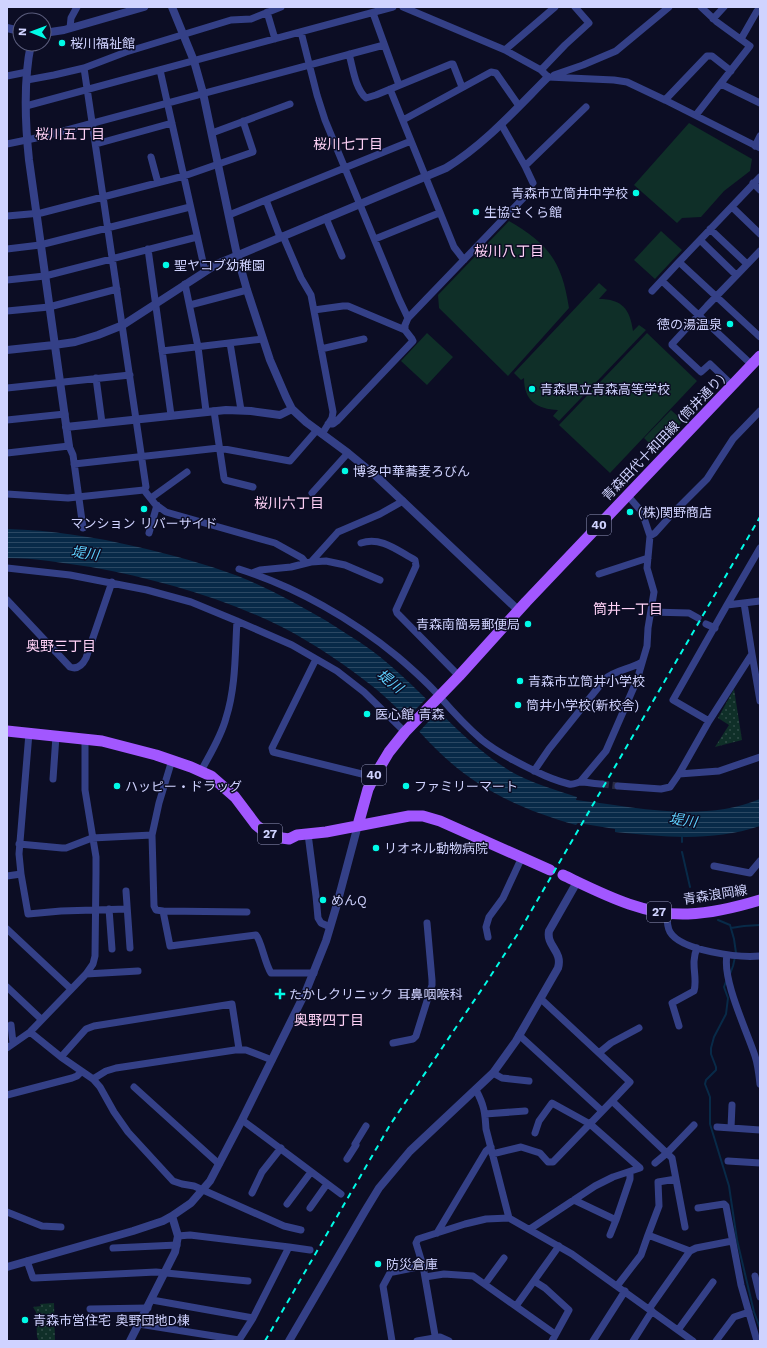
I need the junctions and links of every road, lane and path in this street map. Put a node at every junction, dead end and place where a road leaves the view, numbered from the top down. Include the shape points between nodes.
1 (77, 7) edge
2 (144, 7) edge
3 (172, 7) edge
4 (281, 7) edge
5 (393, 7) edge
6 (403, 7) edge
7 (555, 7) edge
8 (575, 7) edge
9 (669, 7) edge
10 (701, 7) edge
11 (724, 7) edge
12 (757, 11) dead end
13 (267, 12) junction
14 (373, 13) junction
15 (713, 19) junction
16 (70, 28) junction
17 (52, 32) edge
18 (301, 32) junction
19 (184, 34) junction
20 (741, 39) junction
21 (275, 40) junction
22 (384, 45) junction
23 (505, 50) junction
24 (30, 52) edge
25 (349, 54) junction
26 (194, 61) junction
27 (309, 65) junction
28 (84, 68) junction
29 (160, 70) junction
30 (541, 70) junction
31 (731, 71) junction
32 (7, 76) edge
33 (27, 76) junction
34 (548, 77) junction
35 (721, 84) junction
36 (399, 85) junction
37 (462, 87) junction
38 (390, 89) junction
39 (88, 90) junction
40 (203, 93) junction
41 (665, 100) junction
42 (760, 102) edge
43 (168, 103) junction
44 (290, 104) dead end
45 (26, 106) junction
46 (519, 106) junction
47 (586, 107) dead end
48 (696, 115) junction
49 (403, 120) junction
50 (243, 121) junction
51 (93, 123) junction
52 (172, 123) junction
53 (500, 124) junction
54 (212, 132) junction
55 (760, 136) edge
56 (27, 140) junction
57 (411, 141) junction
58 (7, 144) edge
59 (96, 144) junction
60 (758, 147) edge
61 (151, 157) dead end
62 (218, 165) junction
63 (525, 166) junction
64 (345, 168) junction
65 (184, 176) junction
66 (426, 177) junction
67 (760, 177) edge
68 (158, 183) junction
69 (754, 183) junction
70 (760, 190) edge
71 (104, 197) junction
72 (266, 200) junction
73 (360, 204) junction
74 (190, 207) junction
75 (732, 207) junction
76 (439, 212) junction
77 (36, 213) junction
78 (229, 215) junction
79 (7, 216) edge
80 (326, 218) junction
81 (108, 228) junction
82 (710, 229) junction
83 (760, 234) edge
84 (196, 237) junction
85 (282, 237) junction
86 (375, 239) junction
87 (700, 240) junction
88 (40, 245) junction
89 (7, 249) edge
90 (148, 250) junction
91 (760, 251) edge
92 (237, 254) junction
93 (342, 256) dead end
94 (112, 258) junction
95 (464, 260) junction
96 (680, 262) junction
97 (747, 264) junction
98 (205, 271) junction
99 (736, 275) junction
100 (45, 276) junction
101 (7, 280) edge
102 (662, 281) junction
103 (185, 284) junction
104 (117, 289) junction
105 (247, 290) junction
106 (652, 291) dead end
107 (716, 296) junction
108 (156, 305) junction
109 (190, 305) junction
110 (49, 307) junction
111 (314, 310) junction
112 (7, 311) edge
113 (698, 315) junction
114 (408, 318) junction
115 (123, 325) junction
116 (405, 330) junction
117 (760, 337) edge
118 (263, 339) junction
119 (364, 339) dead end
120 (230, 343) junction
121 (54, 345) junction
122 (198, 347) junction
123 (321, 349) junction
124 (7, 350) edge
125 (162, 352) junction
126 (760, 356) edge
127 (752, 365) junction
128 (130, 374) junction
129 (96, 378) junction
130 (60, 382) junction
131 (732, 385) junction
132 (7, 388) edge
133 (292, 408) junction
134 (241, 410) junction
135 (210, 411) junction
136 (760, 411) edge
137 (64, 414) junction
138 (171, 415) junction
139 (136, 419) junction
140 (7, 420) edge
141 (102, 423) junction
142 (328, 424) junction
143 (66, 427) junction
144 (320, 432) junction
145 (69, 446) junction
146 (219, 448) junction
147 (7, 452) edge
148 (348, 453) junction
149 (141, 456) junction
150 (74, 464) junction
151 (187, 472) dead end
152 (253, 487) dead end
153 (144, 490) junction
154 (312, 493) dead end
155 (7, 494) edge
156 (628, 496) junction
157 (79, 497) junction
158 (151, 498) junction
159 (403, 501) junction
160 (157, 505) junction
161 (83, 528) dead end
162 (149, 533) dead end
163 (650, 536) junction
164 (362, 543) dead end
165 (760, 548) edge
166 (757, 557) edge
167 (648, 558) junction
168 (308, 563) junction
169 (7, 568) edge
170 (239, 568) dead end
171 (252, 573) junction
172 (599, 574) dead end
173 (380, 580) dead end
174 (112, 582) junction
175 (7, 600) edge
176 (760, 601) edge
177 (744, 603) junction
178 (727, 605) junction
179 (518, 610) junction
180 (651, 612) junction
181 (698, 618) dead end
182 (237, 620) junction
183 (706, 624) dead end
184 (715, 628) junction
185 (752, 654) junction
186 (316, 659) junction
187 (642, 662) junction
188 (459, 676) junction
189 (438, 698) junction
190 (760, 701) edge
191 (709, 721) junction
192 (7, 731) edge
193 (407, 731) junction
194 (29, 733) junction
195 (56, 736) junction
196 (85, 739) junction
197 (760, 757) edge
198 (172, 760) junction
199 (201, 771) junction
200 (534, 771) junction
201 (679, 774) junction
202 (374, 777) junction
203 (53, 779) dead end
204 (580, 782) junction
205 (602, 784) tunnel mouth
206 (618, 786) tunnel mouth
207 (358, 825) junction
208 (308, 834) junction
209 (152, 835) junction
210 (92, 838) junction
211 (19, 844) junction
212 (522, 857) junction
213 (760, 861) edge
214 (714, 866) dead end
215 (550, 870) dead end
216 (21, 874) junction
217 (562, 875) dead end
218 (7, 876) edge
219 (577, 882) junction
220 (126, 891) dead end
221 (760, 900) edge
222 (109, 909) junction
223 (127, 909) junction
224 (95, 910) junction
225 (163, 911) junction
226 (247, 912) dead end
227 (667, 914) junction
228 (427, 923) dead end
229 (330, 927) junction
230 (7, 929) edge
231 (488, 937) dead end
232 (130, 948) dead end
233 (697, 948) junction
234 (112, 949) dead end
235 (732, 955) junction
236 (760, 956) edge
237 (138, 971) dead end
238 (314, 973) junction
239 (86, 974) junction
240 (7, 986) edge
241 (71, 989) junction
242 (541, 999) junction
243 (41, 1019) junction
244 (11, 1025) dead end
245 (679, 1026) dead end
246 (639, 1028) dead end
247 (30, 1032) junction
248 (519, 1035) junction
249 (393, 1043) dead end
250 (10, 1045) edge
251 (239, 1049) junction
252 (600, 1052) junction
253 (61, 1057) junction
254 (272, 1060) junction
255 (759, 1066) edge
256 (81, 1072) junction
257 (493, 1073) junction
258 (93, 1079) junction
259 (528, 1081) dead end
260 (760, 1084) edge
261 (134, 1087) dead end
262 (476, 1090) junction
263 (7, 1095) edge
264 (612, 1101) junction
265 (732, 1105) dead end
266 (525, 1111) dead end
267 (602, 1111) junction
268 (485, 1114) junction
269 (242, 1120) junction
270 (590, 1124) junction
271 (694, 1125) dead end
272 (366, 1126) dead end
273 (718, 1127) dead end
274 (731, 1128) junction
275 (760, 1130) edge
276 (535, 1134) dead end
277 (281, 1148) junction
278 (492, 1150) junction
279 (667, 1153) junction
280 (347, 1159) dead end
281 (655, 1162) dead end
282 (728, 1162) dead end
283 (760, 1163) edge
284 (219, 1164) junction
285 (311, 1172) junction
286 (630, 1172) junction
287 (676, 1179) junction
288 (327, 1184) junction
289 (203, 1190) junction
290 (252, 1194) dead end
291 (341, 1194) dead end
292 (574, 1200) junction
293 (287, 1204) dead end
294 (310, 1208) dead end
295 (698, 1208) dead end
296 (7, 1212) edge
297 (172, 1216) junction
298 (509, 1218) junction
299 (616, 1220) junction
300 (685, 1227) dead end
301 (61, 1228) dead end
302 (530, 1229) junction
303 (301, 1230) dead end
304 (438, 1233) junction
305 (648, 1235) junction
306 (178, 1236) junction
307 (610, 1236) dead end
308 (732, 1242) junction
309 (177, 1245) junction
310 (559, 1246) junction
311 (289, 1247) junction
312 (113, 1248) dead end
313 (310, 1250) dead end
314 (690, 1251) junction
315 (504, 1258) dead end
316 (27, 1261) junction
317 (423, 1266) junction
318 (7, 1267) edge
319 (165, 1273) junction
320 (754, 1276) dead end
321 (425, 1277) junction
322 (248, 1281) dead end
323 (534, 1281) junction
324 (713, 1282) dead end
325 (485, 1284) junction
326 (617, 1286) junction
327 (625, 1291) junction
328 (760, 1297) edge
329 (150, 1304) junction
330 (516, 1306) junction
331 (90, 1309) dead end
332 (650, 1310) junction
333 (749, 1312) junction
334 (253, 1318) junction
335 (139, 1324) junction
336 (678, 1330) junction
337 (554, 1338) edge
338 (436, 1339) edge
339 (130, 1341) edge
340 (289, 1341) edge
341 (392, 1341) edge
342 (417, 1341) edge
343 (449, 1341) edge
344 (593, 1341) edge
345 (633, 1341) edge
346 (693, 1341) edge
347 (716, 1341) edge
348 (757, 1341) edge

1 - 16 street via 71,18
2 - 16 street
3 - 19 street
4 - 13 street
5 - 14 street
6 - 23 street
7 - 23 street
8 - 30 street via 589,23
9 - 34 street via 616,51
10 - 15 street
11 - 15 street
12 - 20 street
13 - 19 street
13 - 21 street
14 - 18 street
14 - 22 street
15 - 20 street
16 - 17 street
18 - 21 street
18 - 27 street
19 - 26 street
19 - 28 street
20 - 31 street via 750,46
21 - 26 street
22 - 25 street
22 - 36 street
23 - 30 street
24 - 33 street
25 - 27 street
25 - 38 street via 357,82 365,97
26 - 29 street
26 - 40 street
27 - 40 street
27 - 64 street via 320,106
28 - 33 street via 54,76
28 - 39 street
29 - 39 street
29 - 43 street
30 - 34 street
31 - 35 street
31 - 41 street via 712,56 707,56
32 - 33 street
33 - 45 street
34 - 41 street via 624,81
34 - 46 street
35 - 42 street
35 - 48 street
36 - 37 street via 453,64
36 - 38 street
37 - 46 street via 494,72
37 - 49 street
38 - 49 street
39 - 45 street
39 - 51 street
40 - 43 street
40 - 54 street
41 - 48 street
43 - 51 street
43 - 52 street
44 - 50 street
45 - 56 street
46 - 53 street
47 - 63 street
48 - 60 street
49 - 57 street
50 - 54 street
50 - 62 street via 253,152
51 - 56 street
51 - 59 street
52 - 59 street
52 - 65 street
53 - 63 street
53 - 66 street via 465,155
54 - 62 street
55 - 60 street
56 - 58 street
56 - 77 street
57 - 64 street
57 - 66 street
59 - 71 street
61 - 68 street
62 - 65 street
62 - 78 street
63 - 95 street via 533,186
64 - 72 street
64 - 73 street
65 - 68 street
65 - 74 street
66 - 73 street
66 - 76 street
67 - 69 street
68 - 71 street
69 - 70 street
69 - 75 street
71 - 77 street
71 - 81 street
72 - 78 street
72 - 85 street
73 - 80 street
73 - 86 street
74 - 81 street
74 - 84 street
75 - 82 street
75 - 83 street
76 - 86 street
76 - 95 street via 454,247
77 - 79 street
77 - 88 street
78 - 92 street
80 - 85 street
80 - 93 street
81 - 88 street
81 - 94 street
82 - 87 street
82 - 97 street
84 - 90 street
84 - 98 street
85 - 92 street
85 - 111 street via 309,290
86 - 114 street
87 - 96 street
87 - 99 street
88 - 89 street
88 - 100 street
90 - 94 street
90 - 108 street
91 - 97 street
92 - 98 street
92 - 105 street
94 - 100 street
94 - 104 street
95 - 114 street
96 - 102 street
96 - 107 street
97 - 99 street
98 - 103 street
99 - 107 street
100 - 101 street
100 - 110 street
102 - 106 street
102 - 113 street
103 - 108 street
103 - 109 street
104 - 110 street
104 - 115 street
105 - 109 street
105 - 118 street
107 - 113 street
107 - 117 street
108 - 115 street
108 - 125 street
109 - 122 street
110 - 112 street
110 - 121 street
111 - 116 street via 345,306
111 - 123 street
113 - 127 street
113 - 131 street via 672,345 701,372 710,364
114 - 116 street
115 - 121 street via 88,338
115 - 128 street
116 - 142 street via 412,341 337,421
118 - 120 street
118 - 133 street
119 - 123 street
120 - 122 street
120 - 134 street
121 - 124 street
121 - 130 street
122 - 125 street
122 - 135 street
123 - 142 street via 333,412
125 - 138 street
126 - 127 main road, 青森田代十和田線 (筒井通り) / 40
127 - 131 main road, 青森田代十和田線 (筒井通り) / 40
128 - 129 street
128 - 139 street
129 - 130 street
129 - 141 street
130 - 132 street
130 - 137 street
131 - 156 main road, 青森田代十和田線 (筒井通り) / 40
133 - 134 street via 280,415
133 - 144 street
134 - 135 street
135 - 138 street
135 - 146 street
136 - 163 street via 733,438 707,480
137 - 140 street
137 - 143 street
138 - 139 street
139 - 141 street
139 - 149 street
141 - 143 street
142 - 144 street
143 - 145 street
144 - 146 street via 290,461
144 - 148 street
145 - 147 street
145 - 150 street
146 - 149 street
146 - 152 street via 225,480
148 - 154 street
148 - 159 street
149 - 150 street
149 - 153 street via 146,486
150 - 157 street
151 - 158 street
153 - 157 street
153 - 158 street
155 - 157 street
156 - 163 street via 642,512
156 - 179 main road, 青森田代十和田線 (筒井通り) / 40
157 - 161 street
158 - 160 street
159 - 168 street via 338,532
159 - 179 street
160 - 162 street
160 - 168 street via 166,512 281,546
163 - 167 street
164 - 188 street via 369,540 383,543 415,560 416,566 396,610
165 - 166 street
166 - 178 street
167 - 172 street
167 - 180 street via 647,568 654,592
168 - 171 street
168 - 173 street via 337,562
169 - 174 street
170 - 171 street
171 - 189 street via 309,599 368,635 397,657
174 - 175 street via 86,658 81,666 76,668 70,667
174 - 182 street via 191,602
176 - 177 street
177 - 178 street
177 - 185 street
178 - 184 street
179 - 188 main road, 青森田代十和田線 (筒井通り) / 40
180 - 181 street via 689,614
180 - 187 street via 647,646
182 - 186 street
182 - 199 street via 233,682 228,710 220,734
183 - 184 street
184 - 191 street via 673,700
185 - 190 street
185 - 191 street
186 - 193 street via 353,682
186 - 202 street via 272,748 273,752
187 - 200 street via 613,673 605,679
187 - 204 street via 637,680 606,751
188 - 189 main road, 青森田代十和田線 (筒井通り) / 40
189 - 193 main road, 青森田代十和田線 (筒井通り) / 40
189 - 200 street via 482,739
191 - 201 street
192 - 194 main road, 27
193 - 202 main road, 青森田代十和田線 (筒井通り) / 40 via 386,756
194 - 195 main road, 27
194 - 211 street
195 - 196 main road, 27
195 - 203 street
196 - 198 main road, 27 via 118,744
196 - 210 street via 85,790
197 - 201 street via 719,771
198 - 199 main road, 27
198 - 209 street
199 - 208 main road, 27 via 211,776 235,797 256,825 265,832 290,839
200 - 204 street via 568,784
201 - 206 street via 670,787 662,789
202 - 207 main road, 青森田代十和田線 (筒井通り) / 40
204 - 205 street
207 - 208 main road, 27
207 - 212 main road, 27 via 409,816 428,817
207 - 229 street
208 - 229 street via 318,918 321,923
209 - 210 street
209 - 225 street via 154,906 156,910
210 - 211 street via 66,848
210 - 224 street via 96,861
211 - 216 street
212 - 215 main road, 27
212 - 231 street via 503,898 489,917 486,927
213 - 214 street via 750,873
216 - 218 street
216 - 224 street via 29,915
217 - 219 main road, 青森浪岡線 / 27
219 - 227 main road, 青森浪岡線 / 27 via 623,901
219 - 242 street via 549,930 548,937 558,953 560,962
220 - 223 street
221 - 227 main road, 青森浪岡線 / 27 via 710,912
222 - 223 street
222 - 224 street
222 - 234 street
223 - 232 street
224 - 239 street via 95,956
225 - 226 street
225 - 238 street via 170,946 256,935 271,973
227 - 233 street via 668,927 672,935
228 - 249 street via 432,985 416,1036
229 - 238 street
230 - 241 street
233 - 235 street
233 - 245 street via 694,991 672,1003
235 - 236 street
235 - 255 street via 726,965 729,980
237 - 239 street
238 - 254 street
239 - 241 street
240 - 243 street
241 - 243 street
242 - 248 street
242 - 252 street
243 - 247 street
244 - 250 street
246 - 252 street
247 - 250 street
247 - 253 street
248 - 257 street
248 - 267 street
251 - 253 street via 232,1004 94,1026 86,1029
251 - 254 street
251 - 258 street via 116,1068
252 - 264 street via 630,1082
253 - 256 street
254 - 269 street
255 - 260 street
256 - 258 street
256 - 263 street via 72,1078
257 - 259 street via 502,1078
257 - 262 street
258 - 289 street via 128,1132 173,1181
261 - 284 street
262 - 268 street
262 - 340 street via 410,1151 379,1188
264 - 267 street
264 - 279 street
265 - 274 street
266 - 268 street
267 - 270 street
268 - 278 street
269 - 277 street
269 - 284 street
270 - 276 street via 552,1103 539,1121
270 - 278 street via 553,1162 548,1162 540,1153 521,1147
270 - 286 street via 640,1168
271 - 279 street
272 - 280 street
273 - 274 street
274 - 275 street
277 - 285 street
277 - 290 street via 262,1172
278 - 298 street
278 - 304 street via 486,1151
279 - 281 street
279 - 287 street via 672,1158
282 - 283 street
284 - 289 street
285 - 288 street
285 - 293 street
286 - 292 street via 595,1186
286 - 299 street
287 - 300 street
287 - 305 street via 658,1182 659,1206
288 - 291 street
288 - 294 street
289 - 297 street via 191,1203
289 - 303 street via 284,1226
292 - 299 street
292 - 302 street
295 - 308 street via 726,1204
296 - 301 street via 42,1226
297 - 306 street
297 - 316 street via 163,1221
298 - 302 street
298 - 304 street via 486,1219
299 - 307 street
302 - 310 street
304 - 317 street via 418,1239 416,1243
305 - 314 street
305 - 326 street via 641,1255
306 - 309 street
306 - 311 street via 190,1235
308 - 314 street
308 - 333 street
309 - 312 street
309 - 319 street
310 - 323 street
310 - 326 street
311 - 313 street
311 - 334 street
314 - 332 street
315 - 325 street
316 - 318 street
316 - 319 street via 30,1273 35,1278
317 - 321 street
317 - 341 street via 390,1273 383,1286
319 - 322 street
319 - 329 street
320 - 328 street
321 - 325 street via 444,1274 470,1276
321 - 338 street
323 - 330 street
323 - 337 street via 568,1310
324 - 336 street
325 - 330 street
326 - 327 street
327 - 332 street
327 - 344 street
329 - 331 street
329 - 334 street
329 - 335 street
330 - 337 street
332 - 336 street
332 - 345 street
333 - 347 street via 734,1317
333 - 348 street
334 - 335 street via 239,1340
335 - 339 street
336 - 346 street
338 - 342 street
338 - 343 street via 440,1337

